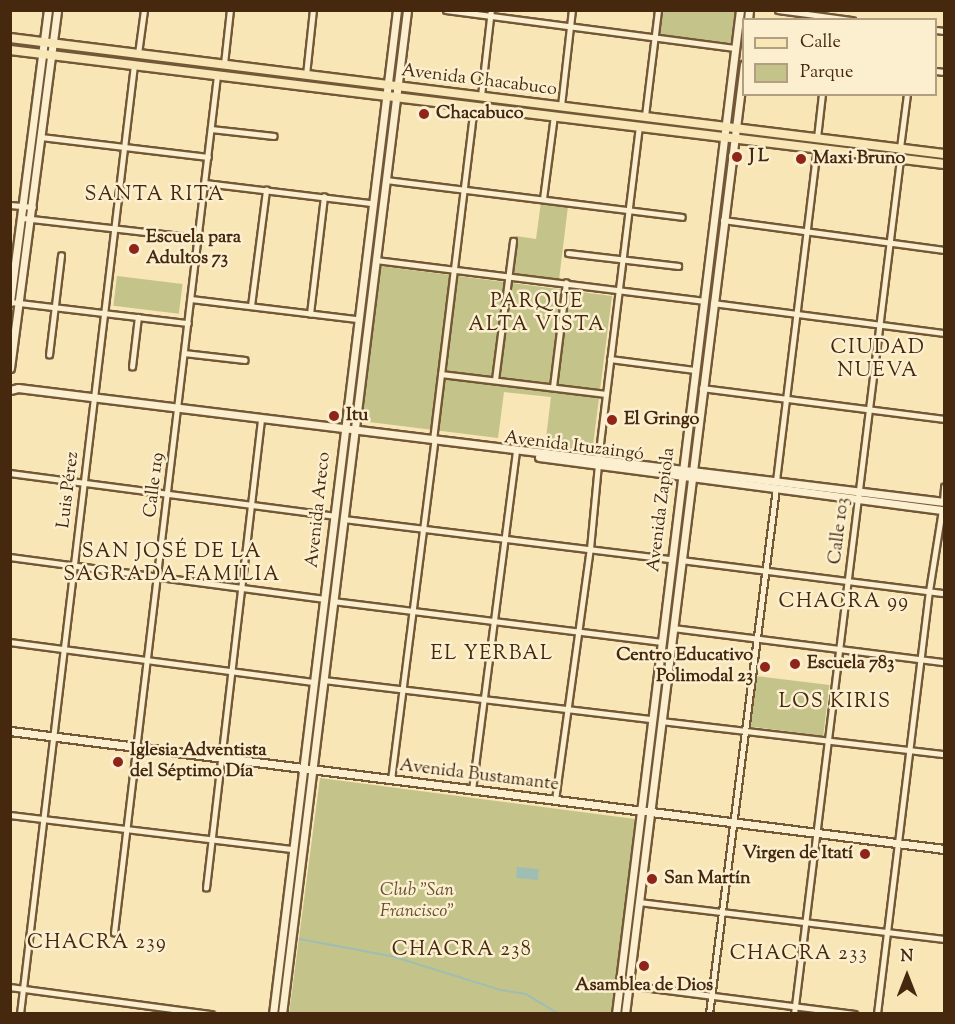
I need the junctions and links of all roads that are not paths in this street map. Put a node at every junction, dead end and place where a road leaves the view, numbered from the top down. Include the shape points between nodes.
1 (48, 10) edge
2 (57, 10) edge
3 (144, 10) edge
4 (230, 10) edge
5 (314, 10) edge
6 (397, 10) edge
7 (407, 10) edge
8 (446, 10) edge
9 (572, 10) edge
10 (658, 10) edge
11 (740, 10) edge
12 (778, 10) edge
13 (491, 13) edge
14 (837, 18) edge
15 (570, 26) junction
16 (655, 37) junction
17 (10, 38) edge
18 (47, 43) junction
19 (735, 48) junction
20 (10, 50) edge
21 (41, 54) junction
22 (138, 54) junction
23 (50, 56) junction
24 (224, 64) junction
25 (134, 65) junction
26 (218, 75) junction
27 (306, 75) junction
28 (742, 80) edge
29 (388, 85) junction
30 (397, 85) junction
31 (384, 96) junction
32 (481, 96) junction
33 (822, 96) edge
34 (907, 96) edge
35 (396, 98) junction
36 (474, 106) junction
37 (561, 106) junction
38 (554, 116) junction
39 (645, 116) junction
40 (726, 126) junction
41 (639, 127) junction
42 (736, 128) junction
43 (211, 129) junction
44 (274, 136) dead end
45 (41, 137) junction
46 (725, 137) junction
47 (817, 138) junction
48 (734, 139) junction
49 (124, 147) junction
50 (817, 148) junction
51 (900, 148) junction
52 (945, 154) edge
53 (208, 157) junction
54 (900, 159) junction
55 (945, 164) edge
56 (386, 180) junction
57 (205, 183) junction
58 (266, 190) junction
59 (464, 190) junction
60 (324, 197) junction
61 (543, 199) junction
62 (371, 203) junction
63 (10, 205) edge
64 (24, 206) junction
65 (33, 207) junction
66 (629, 210) junction
67 (682, 216) dead end
68 (23, 218) junction
69 (32, 219) junction
70 (723, 220) junction
71 (114, 228) junction
72 (807, 231) junction
73 (198, 238) junction
74 (513, 241) dead end
75 (890, 242) junction
76 (945, 250) edge
77 (568, 253) dead end
78 (61, 256) dead end
79 (376, 260) junction
80 (623, 260) junction
81 (678, 266) dead end
82 (454, 270) junction
83 (508, 276) junction
84 (566, 284) junction
85 (619, 290) junction
86 (191, 299) junction
87 (704, 300) junction
88 (10, 302) edge
89 (20, 303) junction
90 (713, 303) junction
91 (252, 306) junction
92 (55, 307) junction
93 (104, 313) junction
94 (310, 314) junction
95 (797, 314) junction
96 (138, 317) junction
97 (357, 319) junction
98 (188, 323) junction
99 (879, 325) junction
100 (945, 333) edge
101 (184, 353) junction
102 (49, 355) dead end
103 (610, 359) junction
104 (245, 360) dead end
105 (132, 367) dead end
106 (10, 368) edge
107 (695, 370) junction
108 (441, 374) junction
109 (495, 380) junction
110 (10, 383) edge
111 (553, 387) junction
112 (702, 388) junction
113 (14, 389) edge
114 (606, 394) junction
115 (93, 397) junction
116 (786, 399) junction
117 (178, 408) junction
118 (869, 409) junction
119 (261, 418) junction
120 (945, 419) edge
121 (344, 429) junction
122 (354, 431) junction
123 (433, 442) junction
124 (516, 452) junction
125 (598, 462) junction
126 (10, 473) edge
127 (682, 473) junction
128 (691, 474) junction
129 (84, 482) junction
130 (776, 485) junction
131 (945, 487) edge
132 (167, 494) junction
133 (858, 495) junction
134 (251, 505) junction
135 (944, 506) edge
136 (335, 516) junction
137 (344, 519) junction
138 (424, 529) junction
139 (505, 538) junction
140 (590, 549) junction
141 (10, 557) edge
142 (671, 559) junction
143 (681, 560) junction
144 (74, 565) junction
145 (766, 571) junction
146 (157, 577) junction
147 (848, 581) junction
148 (241, 588) junction
149 (929, 591) junction
150 (945, 593) edge
151 (324, 599) junction
152 (333, 601) junction
153 (412, 611) junction
154 (493, 621) junction
155 (672, 628) junction
156 (578, 632) junction
157 (757, 639) junction
158 (10, 642) edge
159 (661, 642) junction
160 (63, 649) junction
161 (839, 649) junction
162 (921, 659) junction
163 (147, 660) junction
164 (945, 662) edge
165 (231, 671) junction
166 (324, 680) junction
167 (314, 682) junction
168 (402, 690) junction
169 (483, 699) junction
170 (567, 709) junction
171 (652, 719) junction
172 (661, 721) junction
173 (10, 731) edge
174 (745, 731) junction
175 (53, 736) junction
176 (828, 740) junction
177 (137, 747) junction
178 (909, 750) junction
179 (945, 754) edge
180 (221, 757) junction
181 (303, 767) junction
182 (313, 768) junction
183 (391, 780) junction
184 (472, 790) junction
185 (555, 800) junction
186 (641, 811) junction
187 (650, 812) junction
188 (10, 815) edge
189 (43, 819) junction
190 (733, 822) junction
191 (127, 829) junction
192 (816, 833) junction
193 (212, 839) junction
194 (898, 843) junction
195 (293, 849) junction
196 (945, 849) edge
197 (206, 888) dead end
198 (639, 902) junction
199 (722, 912) junction
200 (805, 922) junction
201 (887, 932) junction
202 (114, 933) dead end
203 (945, 939) edge
204 (620, 984) junction
205 (629, 985) junction
206 (10, 987) edge
207 (23, 989) junction
208 (711, 996) junction
209 (795, 1006) junction
210 (20, 1014) edge
211 (212, 1014) edge
212 (273, 1014) edge
213 (282, 1014) edge
214 (616, 1014) edge
215 (625, 1014) edge
216 (709, 1014) edge
217 (794, 1014) edge
218 (854, 1014) edge
219 (877, 1014) edge

1 - 18 main road
2 - 18 main road
3 - 22 street
4 - 24 street
5 - 27 street
6 - 29 main road, Avenida Areco
7 - 30 main road, Avenida Areco
8 - 13 street
9 - 15 street
10 - 16 street
11 - 19 main road, Avenida Zapiola
12 - 14 street
13 - 15 street
13 - 32 street
15 - 16 street
15 - 37 street
16 - 19 street
16 - 39 street
17 - 18 main road, Avenida Chacabuco
18 - 21 main road
18 - 22 main road, Avenida Chacabuco
18 - 23 main road
19 - 40 main road, Avenida Zapiola
20 - 21 main road, Avenida Chacabuco
21 - 23 main road, Avenida Chacabuco
21 - 64 main road
22 - 24 main road, Avenida Chacabuco
23 - 25 main road, Avenida Chacabuco
23 - 45 main road
24 - 27 main road, Avenida Chacabuco
25 - 26 main road, Avenida Chacabuco
25 - 49 street, Luis Pérez
26 - 31 main road, Avenida Chacabuco
26 - 43 street, Calle 119
27 - 29 main road, Avenida Chacabuco
28 - 42 main road, Avenida Zapiola
29 - 30 main road, Avenida Chacabuco
29 - 31 main road, Avenida Areco
30 - 32 main road, Avenida Chacabuco
30 - 35 main road, Avenida Areco
31 - 35 main road, Avenida Chacabuco
31 - 62 main road, Avenida Areco
32 - 37 main road, Avenida Chacabuco
33 - 47 street
34 - 51 street
35 - 36 main road, Avenida Chacabuco
35 - 56 main road, Avenida Areco
36 - 38 main road, Avenida Chacabuco
36 - 59 street
37 - 39 main road, Avenida Chacabuco
38 - 41 main road, Avenida Chacabuco
38 - 61 street
39 - 40 main road, Avenida Chacabuco
40 - 42 main road, Avenida Chacabuco
40 - 46 main road, Avenida Zapiola
41 - 46 main road, Avenida Chacabuco
41 - 66 street
42 - 47 main road, Avenida Chacabuco
42 - 48 main road, Avenida Zapiola
43 - 44 street
43 - 53 street, Calle 119
45 - 49 street
45 - 65 main road
46 - 48 main road, Avenida Chacabuco
46 - 87 main road, Avenida Zapiola
47 - 51 main road, Avenida Chacabuco
48 - 50 main road, Avenida Chacabuco
48 - 70 main road, Avenida Zapiola
49 - 53 street
49 - 71 street, Luis Pérez
50 - 54 main road, Avenida Chacabuco
50 - 72 street
51 - 52 main road, Avenida Chacabuco
53 - 57 street, Calle 119
54 - 55 main road, Avenida Chacabuco
54 - 75 street, Calle 103
56 - 59 street
56 - 79 main road, Avenida Areco
57 - 58 street
57 - 73 street, Calle 119
58 - 60 street
58 - 91 street
59 - 61 street
59 - 82 street
60 - 62 street
60 - 94 street
61 - 66 street
62 - 97 main road, Avenida Areco
63 - 64 street
64 - 65 street
64 - 68 main road
65 - 69 main road
66 - 67 street
66 - 80 street
68 - 69 street
68 - 88 main road
69 - 71 street
69 - 89 main road
70 - 72 street
70 - 90 main road, Avenida Zapiola
71 - 73 street
71 - 93 street, Luis Pérez
72 - 75 street
72 - 95 street
73 - 86 street, Calle 119
74 - 83 street
75 - 76 street
75 - 99 street, Calle 103
77 - 80 street
78 - 92 street
79 - 82 street
79 - 122 main road, Avenida Areco
80 - 81 street
80 - 85 street
82 - 83 street
82 - 108 street
83 - 84 street
83 - 109 street
84 - 85 street
84 - 111 street
85 - 87 street
85 - 103 street
86 - 91 street
86 - 98 street, Calle 119
87 - 107 main road, Avenida Zapiola
88 - 89 street
89 - 92 street
89 - 106 main road
90 - 95 street
90 - 112 main road, Avenida Zapiola
91 - 94 street
92 - 93 street
92 - 102 street
93 - 96 street
93 - 115 street, Luis Pérez
94 - 97 street
95 - 99 street
95 - 116 street
96 - 98 street
96 - 105 street
97 - 121 main road, Avenida Areco
98 - 101 street, Calle 119
99 - 100 street
99 - 118 street, Calle 103
101 - 104 street
101 - 117 street, Calle 119
103 - 107 street
103 - 114 street
107 - 127 main road, Avenida Zapiola
108 - 109 street
108 - 123 street
109 - 111 street
110 - 113 main road, Avenida Ituzaingó
111 - 114 street
112 - 116 street
112 - 128 main road, Avenida Zapiola
113 - 115 main road, Avenida Ituzaingó
114 - 125 street
115 - 117 main road, Avenida Ituzaingó
115 - 129 street, Luis Pérez
116 - 118 street
116 - 130 street
117 - 119 main road, Avenida Ituzaingó
117 - 132 street, Calle 119
118 - 120 street
118 - 133 street, Calle 103
119 - 121 main road, Avenida Ituzaingó
119 - 134 street
121 - 122 main road, Avenida Ituzaingó
121 - 136 main road, Avenida Areco
122 - 123 main road, Avenida Ituzaingó
122 - 137 main road, Avenida Areco
123 - 124 main road, Avenida Ituzaingó
123 - 138 street
124 - 125 main road, Avenida Ituzaingó
124 - 139 street
125 - 127 main road, Avenida Ituzaingó
125 - 140 street
126 - 129 street
127 - 128 main road, Avenida Ituzaingó
127 - 142 main road, Avenida Zapiola
128 - 130 main road, Avenida Ituzaingó
128 - 143 main road, Avenida Zapiola
129 - 132 street
129 - 144 street, Luis Pérez
130 - 133 main road, Avenida Ituzaingó
130 - 145 street
131 - 135 street
132 - 134 street
132 - 146 street, Calle 119
133 - 135 main road, Avenida Ituzaingó
133 - 147 street, Calle 103
134 - 136 street
134 - 148 street
135 - 149 street
136 - 151 main road, Avenida Areco
137 - 138 street
137 - 152 main road, Avenida Areco
138 - 139 street
138 - 153 street
139 - 140 street
139 - 154 street
140 - 142 street
140 - 156 street
141 - 144 street
142 - 159 main road, Avenida Zapiola
143 - 145 street
143 - 155 main road, Avenida Zapiola
144 - 146 street
144 - 160 street, Luis Pérez
145 - 147 street
145 - 157 street
146 - 148 street
146 - 163 street, Calle 119
147 - 149 street
147 - 161 street, Calle 103
148 - 151 street
148 - 165 street
149 - 150 street
149 - 162 street
151 - 167 main road, Avenida Areco
152 - 153 street
152 - 166 main road, Avenida Areco
153 - 154 street
153 - 168 street
154 - 156 street
154 - 169 street
155 - 157 street
155 - 172 main road, Avenida Zapiola
156 - 159 street
156 - 170 street
157 - 161 street
157 - 174 street
158 - 160 street
159 - 171 main road, Avenida Zapiola
160 - 163 street
160 - 175 street, Luis Pérez
161 - 162 street
161 - 176 street, Calle 103
162 - 164 street
162 - 178 street
163 - 165 street
163 - 177 street, Calle 119
165 - 167 street
165 - 180 street
166 - 168 street
166 - 182 main road, Avenida Areco
167 - 181 main road, Avenida Areco
168 - 169 street
168 - 183 street
169 - 170 street
169 - 184 street
170 - 171 street
170 - 185 street
171 - 186 main road, Avenida Zapiola
172 - 174 street
172 - 187 main road, Avenida Zapiola
173 - 175 main road, Avenida Bustamante
174 - 176 street
174 - 190 street
175 - 177 main road, Avenida Bustamante
175 - 189 street, Luis Pérez
176 - 178 street
176 - 192 street, Calle 103
177 - 180 main road, Avenida Bustamante
177 - 191 street, Calle 119
178 - 179 street
178 - 194 street
180 - 181 main road, Avenida Bustamante
180 - 193 street
181 - 182 main road, Avenida Bustamante
181 - 195 main road, Avenida Areco
182 - 183 main road, Avenida Bustamante
182 - 213 main road, Avenida Areco
183 - 184 main road, Avenida Bustamante
184 - 185 main road, Avenida Bustamante
185 - 186 main road, Avenida Bustamante
186 - 187 main road, Avenida Bustamante
186 - 204 main road, Avenida Zapiola
187 - 190 main road, Avenida Bustamante
187 - 198 main road, Avenida Zapiola
188 - 189 street
189 - 191 street
189 - 207 street, Luis Pérez
190 - 192 main road, Avenida Bustamante
190 - 199 street
191 - 193 street
191 - 202 street, Calle 119
192 - 194 main road, Avenida Bustamante
192 - 200 street, Calle 103
193 - 195 street
193 - 197 street
194 - 196 main road, Avenida Bustamante
194 - 201 street
195 - 212 main road, Avenida Areco
198 - 199 street
198 - 205 main road, Avenida Zapiola
199 - 200 street
199 - 208 street
200 - 201 street
200 - 209 street, Calle 103
201 - 203 street
201 - 219 street
204 - 205 street
204 - 214 main road, Avenida Zapiola
205 - 208 street
205 - 215 main road, Avenida Zapiola
206 - 207 street
207 - 210 street
207 - 211 street
208 - 209 street
208 - 216 street
209 - 217 street, Calle 103
209 - 218 street

